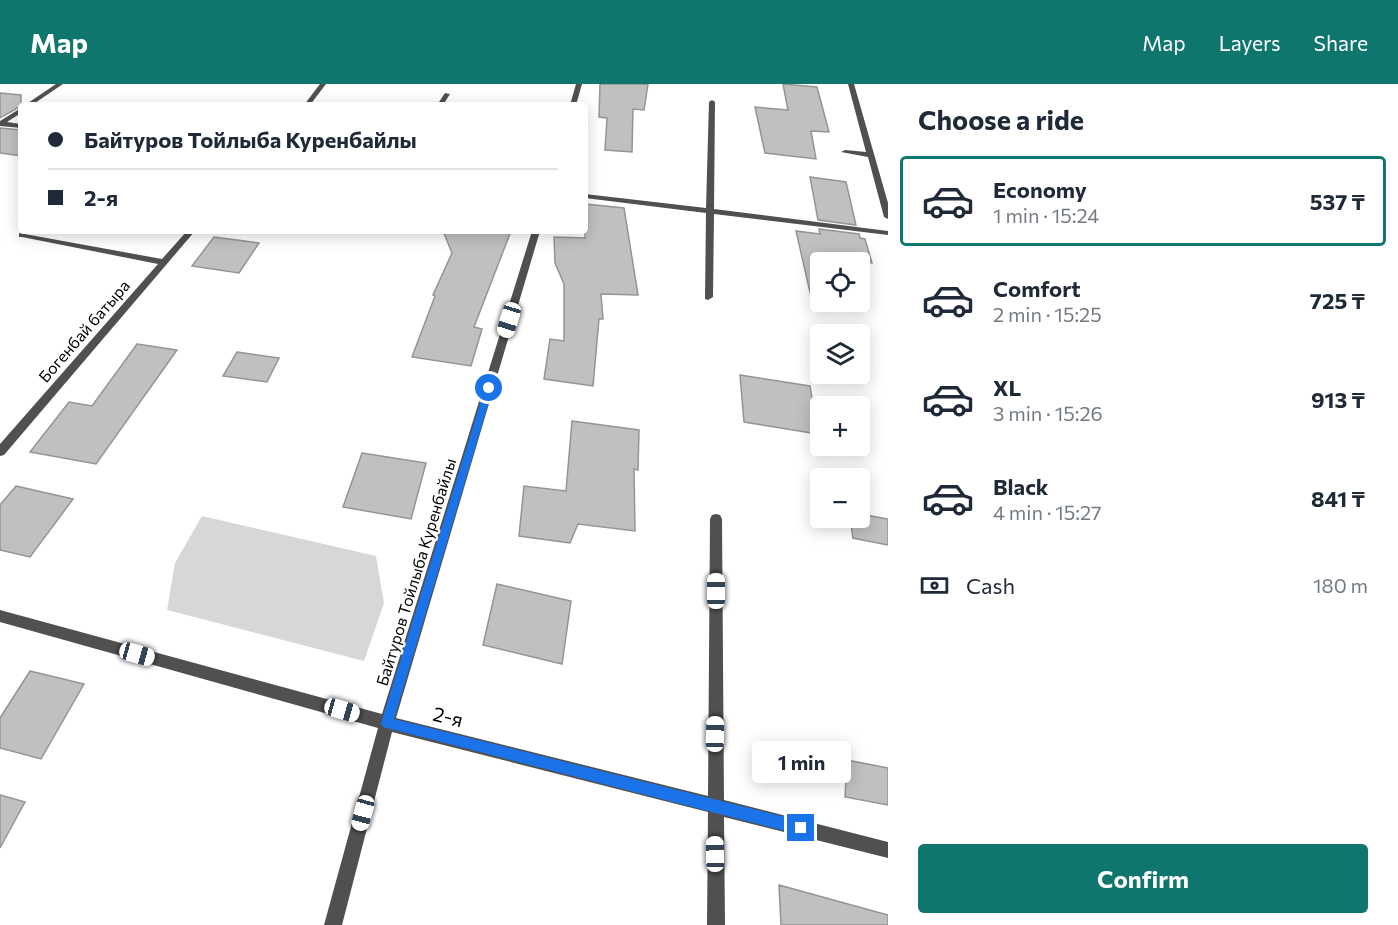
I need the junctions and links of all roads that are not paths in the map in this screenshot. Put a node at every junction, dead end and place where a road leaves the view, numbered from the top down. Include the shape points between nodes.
1 (60, 84) edge
2 (323, 84) edge
3 (579, 84) edge
4 (851, 84) edge
5 (447, 94) dead end
6 (33, 102) edge
7 (309, 102) edge
8 (442, 102) edge
9 (574, 102) edge
10 (712, 102) dead end
11 (18, 112) edge
12 (0, 124) edge
13 (18, 126) edge
14 (845, 152) dead end
15 (871, 155) junction
16 (588, 196) edge
17 (711, 211) junction
18 (888, 217) edge
19 (888, 233) edge
20 (188, 234) edge
21 (536, 234) edge
22 (22, 235) dead end
23 (163, 262) junction
24 (708, 297) dead end
25 (0, 452) edge
26 (716, 519) dead end
27 (0, 616) edge
28 (387, 723) junction
29 (714, 806) junction
30 (888, 850) edge
31 (333, 925) edge
32 (716, 925) edge

1 - 6 street
2 - 7 street
3 - 9 street
4 - 15 street
5 - 8 street
10 - 17 street
11 - 12 street
12 - 13 street
14 - 15 street
15 - 18 street
16 - 17 street
17 - 19 street
17 - 24 street
20 - 23 street, Богенбай батыра
21 - 28 street, Байтуров Тойлыба Куренбайлы
22 - 23 street
23 - 25 street, Богенбай батыра
26 - 29 street
27 - 28 street, 2-я
28 - 29 street, 2-я
28 - 31 street, Байтуров Тойлыба Куренбайлы
29 - 30 street, 2-я
29 - 32 street

